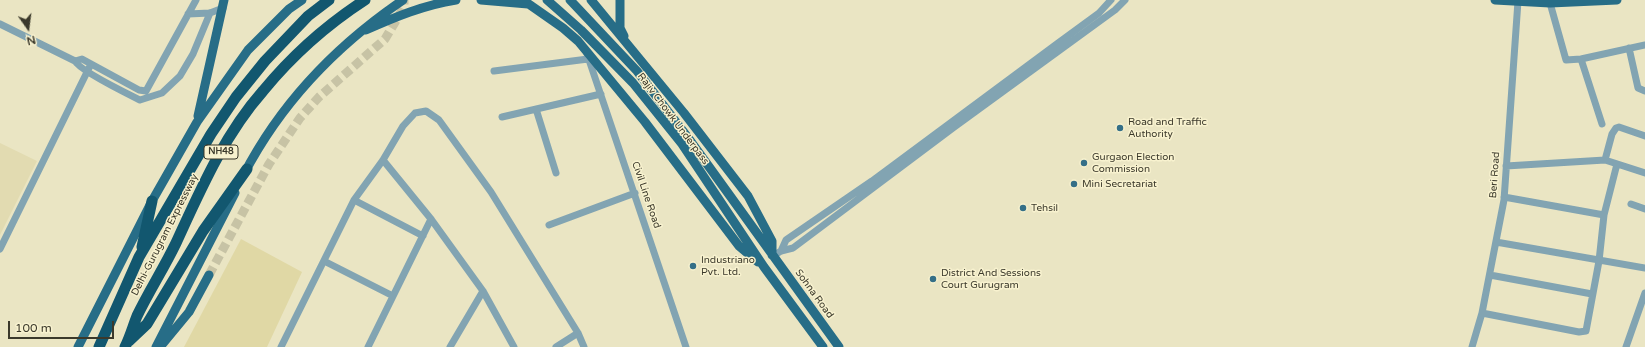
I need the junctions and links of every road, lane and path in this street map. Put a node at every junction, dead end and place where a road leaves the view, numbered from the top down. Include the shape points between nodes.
1 (196, 0) edge
2 (302, 0) edge
3 (329, 0) edge
4 (365, 0) edge
5 (403, 0) edge
6 (456, 0) edge
7 (481, 0) edge
8 (547, 0) edge
9 (570, 0) edge
10 (591, 0) edge
11 (620, 0) edge
12 (1111, 0) edge
13 (1125, 0) edge
14 (1495, 0) edge
15 (1617, 0) edge
16 (1518, 1) junction
17 (526, 2) edge
18 (1550, 3) junction
19 (223, 4) edge
20 (210, 13) junction
21 (188, 14) junction
22 (0, 24) edge
23 (356, 35) junction
24 (626, 41) junction
25 (1645, 45) edge
26 (1629, 48) junction
27 (585, 50) junction
28 (588, 59) junction
29 (1581, 59) junction
30 (75, 60) junction
31 (91, 64) junction
32 (86, 71) junction
33 (494, 71) dead end
34 (1645, 91) edge
35 (601, 94) junction
36 (536, 108) junction
37 (502, 117) dead end
38 (197, 122) junction
39 (1602, 124) dead end
40 (1645, 136) edge
41 (383, 160) junction
42 (1605, 160) junction
43 (1618, 164) junction
44 (1506, 166) junction
45 (247, 169) junction
46 (556, 173) dead end
47 (1645, 173) edge
48 (635, 193) junction
49 (1504, 197) junction
50 (354, 200) junction
51 (152, 202) junction
52 (1631, 204) dead end
53 (1645, 209) edge
54 (1604, 215) junction
55 (431, 220) junction
56 (549, 225) dead end
57 (423, 236) junction
58 (1496, 242) junction
59 (0, 249) edge
60 (781, 251) junction
61 (772, 256) junction
62 (140, 257) junction
63 (324, 261) junction
64 (1599, 261) junction
65 (764, 267) junction
66 (1645, 268) edge
67 (209, 274) tunnel mouth
68 (1490, 275) junction
69 (483, 291) junction
70 (1645, 293) edge
71 (1592, 294) junction
72 (393, 296) junction
73 (1482, 313) junction
74 (578, 333) junction
75 (126, 345) edge
76 (78, 347) edge
77 (99, 347) edge
78 (156, 347) edge
79 (160, 347) edge
80 (281, 347) edge
81 (368, 347) edge
82 (450, 347) edge
83 (514, 347) edge
84 (556, 347) edge
85 (584, 347) edge
86 (686, 347) edge
87 (823, 347) edge
88 (839, 347) edge
89 (1472, 347) edge
90 (1626, 347) edge

1 - 21 street
2 - 38 main road via 289,9 248,50
3 - 62 highway, Delhi-Gurugram Expressway / NH48 via 308,16 265,61 236,97 211,134
4 - 75 highway, Delhi-Gurugram Expressway / NH48 via 333,22 267,86 250,108 222,150 202,187 173,250 137,316
5 - 23 main road
6 - 23 main road via 392,18
7 - 17 main road
8 - 65 main road, Rajiv Chowk Underpass via 633,83 682,144
9 - 61 main road, Rajiv Chowk Underpass via 637,70
10 - 24 main road
11 - 24 main road via 620,28
12 - 60 street via 1058,43 872,181 786,240
13 - 60 street via 1115,10 793,248
14 - 16 main road
15 - 18 main road
16 - 18 main road
16 - 44 street, Beri Road
17 - 27 main road via 563,28
18 - 29 street via 1564,58
19 - 20 street
19 - 38 main road
20 - 21 street
20 - 32 street via 193,54 180,76 156,96 140,100
21 - 31 street via 146,91 139,90
22 - 30 street
23 - 45 main road via 311,77 285,110
24 - 61 main road via 748,196 772,241
25 - 26 street
26 - 29 street
26 - 34 street via 1638,88
27 - 28 street, Civil Line Road
27 - 65 main road via 739,246
28 - 33 street
28 - 35 street, Civil Line Road
29 - 39 street
30 - 31 street via 82,59
30 - 32 street
31 - 32 street
32 - 59 street via 67,115
35 - 36 street
35 - 48 street, Civil Line Road
36 - 37 street
36 - 46 street
38 - 51 main road
40 - 42 street via 1616,128
41 - 50 street
41 - 55 street
41 - 74 street via 411,117 421,111 431,113 439,120 491,192
42 - 43 street
42 - 44 street
43 - 47 street
43 - 54 street
44 - 49 street, Beri Road
45 - 75 highway via 203,231 147,324
45 - 78 main road
48 - 56 street
48 - 86 street, Civil Line Road
49 - 54 street
49 - 58 street, Beri Road
50 - 57 street
50 - 63 street
51 - 62 highway
51 - 76 main road
52 - 53 street
54 - 64 street
55 - 57 street
55 - 69 street
57 - 72 street
58 - 64 street
58 - 68 street, Beri Road
60 - 61 street
61 - 88 main road, Sohna Road
62 - 77 highway, Delhi-Gurugram Expressway / NH48
63 - 72 street
63 - 80 street
64 - 66 street
64 - 71 street
65 - 87 main road
67 - 79 main road via 189,312
68 - 71 street
68 - 73 street, Beri Road
69 - 82 street
69 - 83 street
70 - 90 street
71 - 73 street via 1584,332
72 - 81 street
73 - 89 street, Beri Road
74 - 84 street
74 - 85 street

